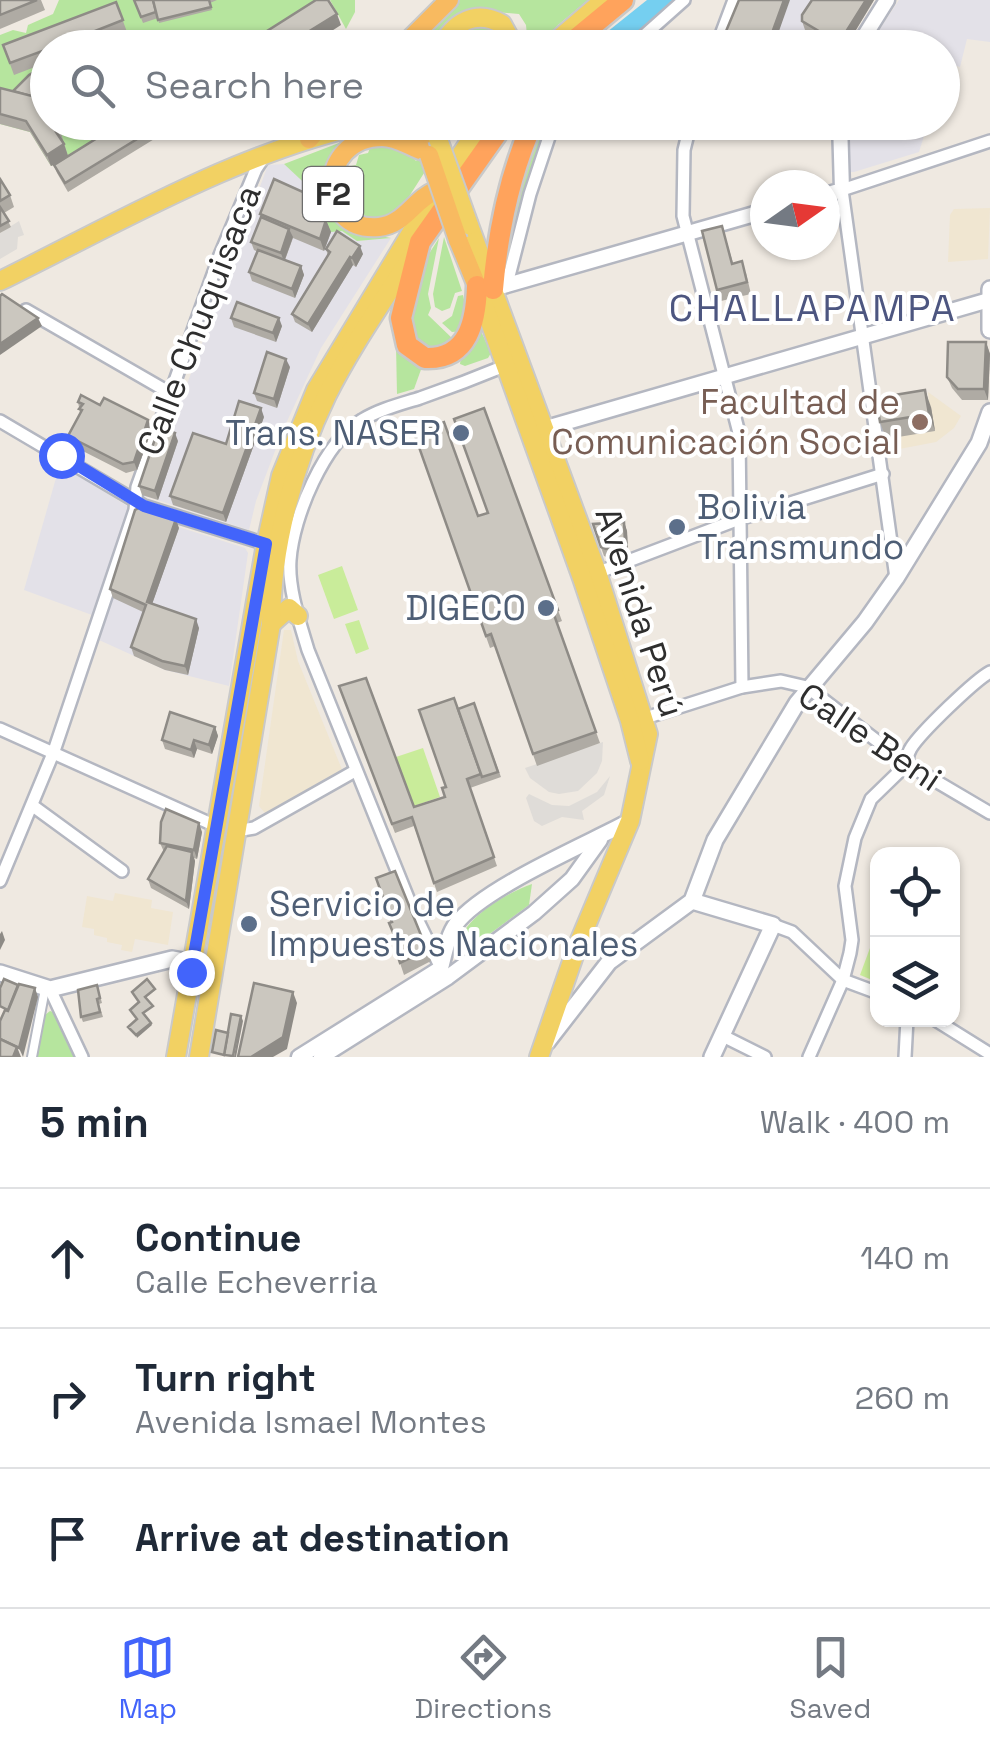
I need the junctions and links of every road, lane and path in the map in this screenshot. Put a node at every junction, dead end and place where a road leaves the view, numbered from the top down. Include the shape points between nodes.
1 (449, 0) edge
2 (604, 0) edge
3 (624, 0) edge
4 (634, 0) edge
5 (684, 0) edge
6 (734, 0) edge
7 (887, 0) edge
8 (419, 30) edge
9 (452, 30) edge
10 (505, 30) edge
11 (569, 30) edge
12 (588, 30) edge
13 (602, 30) edge
14 (650, 30) edge
15 (723, 30) edge
16 (868, 30) edge
17 (306, 140) edge
18 (368, 140) edge
19 (471, 140) edge
20 (492, 140) edge
21 (525, 140) edge
22 (548, 140) edge
23 (686, 140) edge
24 (841, 140) edge
25 (990, 141) edge
26 (432, 142) edge
27 (264, 157) junction
28 (437, 190) junction
29 (842, 190) junction
30 (750, 215) edge
31 (687, 233) junction
32 (420, 242) junction
33 (0, 282) edge
34 (492, 286) junction
35 (990, 289) edge
36 (990, 300) edge
37 (26, 310) edge
38 (990, 330) edge
39 (863, 337) junction
40 (513, 363) junction
41 (724, 377) junction
42 (170, 393) junction
43 (990, 412) edge
44 (0, 421) edge
45 (538, 431) junction
46 (883, 474) junction
47 (136, 500) junction
48 (739, 519) junction
49 (266, 544) junction
50 (290, 561) junction
51 (590, 575) junction
52 (896, 578) junction
53 (298, 616) junction
54 (262, 622) junction
55 (990, 672) edge
56 (742, 687) junction
57 (806, 687) junction
58 (638, 721) junction
59 (0, 729) edge
60 (54, 752) junction
61 (908, 764) junction
62 (355, 772) junction
63 (34, 806) junction
64 (988, 809) edge
65 (630, 821) junction
66 (227, 829) junction
67 (603, 835) junction
68 (122, 872) dead end
69 (0, 881) edge
70 (692, 901) junction
71 (773, 924) junction
72 (194, 963) junction
73 (444, 972) junction
74 (0, 973) edge
75 (843, 980) junction
76 (48, 989) junction
77 (870, 989) edge
78 (206, 1017) junction
79 (907, 1027) edge
80 (946, 1027) edge
81 (721, 1035) junction
82 (541, 1053) edge
83 (990, 1054) edge
84 (312, 1055) edge
85 (32, 1057) edge
86 (82, 1057) edge
87 (176, 1057) edge
88 (199, 1057) edge
89 (712, 1057) edge
90 (764, 1057) edge
91 (809, 1057) edge
92 (905, 1057) edge

1 - 8 highway
2 - 11 main road
3 - 12 highway
4 - 13 highway
5 - 14 street
6 - 15 street
7 - 16 street
9 - 10 main road via 481,16
17 - 27 main road
18 - 28 highway, F2 via 337,161 332,182 336,204 351,222 385,226
19 - 28 main road, F2
20 - 32 highway
21 - 34 highway via 506,200
22 - 34 street
23 - 31 street
24 - 29 street
25 - 29 street
26 - 34 highway, Avenida Perú, bridge via 463,232
27 - 33 main road
27 - 42 street, Calle Chuquisaca
28 - 49 main road via 316,390 281,476
29 - 39 street
30 - 31 street
31 - 34 street
31 - 41 street
32 - 34 highway via 401,318 406,345 416,354 435,358 464,343
32 - 54 main road via 349,356 304,450
34 - 40 main road, Avenida Perú
35 - 36 main road
36 - 38 main road
36 - 39 street
37 - 42 street
39 - 41 street
39 - 46 street
40 - 45 main road, Avenida Perú
40 - 50 street via 354,426 312,487
41 - 45 street
41 - 48 street via 740,434
42 - 47 street, Calle Chuquisaca
43 - 52 main road via 979,443
44 - 47 street
45 - 51 main road, Avenida Perú
46 - 48 street
46 - 52 street
47 - 49 street
47 - 60 street, Calle Chuquisaca
48 - 51 street
48 - 56 street
49 - 54 main road
50 - 53 street
50 - 54 main road
51 - 58 main road, Avenida Perú
52 - 57 main road
53 - 54 main road via 289,608
53 - 62 street
54 - 66 main road
55 - 61 street via 908,751
56 - 57 street, Calle Beni via 781,681
56 - 58 street, Calle Beni
57 - 61 street, Calle Beni
57 - 70 main road via 715,840
58 - 65 main road, Avenida Perú via 647,747
59 - 60 street
60 - 63 street, Calle Chuquisaca
60 - 66 street
61 - 64 street, Calle Beni
61 - 75 street via 871,799 848,860 852,940
62 - 66 street via 254,828
62 - 73 street
63 - 68 street
63 - 69 street, Calle Chuquisaca
65 - 67 street
65 - 82 main road, Avenida Perú
66 - 72 main road
66 - 78 main road
67 - 73 street via 572,879 534,912
67 - 73 street via 464,914 452,928
70 - 71 main road
70 - 82 main road via 609,962
71 - 75 street via 792,932
71 - 81 main road
72 - 76 main road via 172,958
72 - 78 main road via 206,979
72 - 87 main road
73 - 84 street
74 - 76 main road
75 - 77 street
75 - 91 street
76 - 85 street
76 - 86 street
78 - 88 main road
79 - 92 street
80 - 83 street
81 - 89 main road
81 - 90 street

